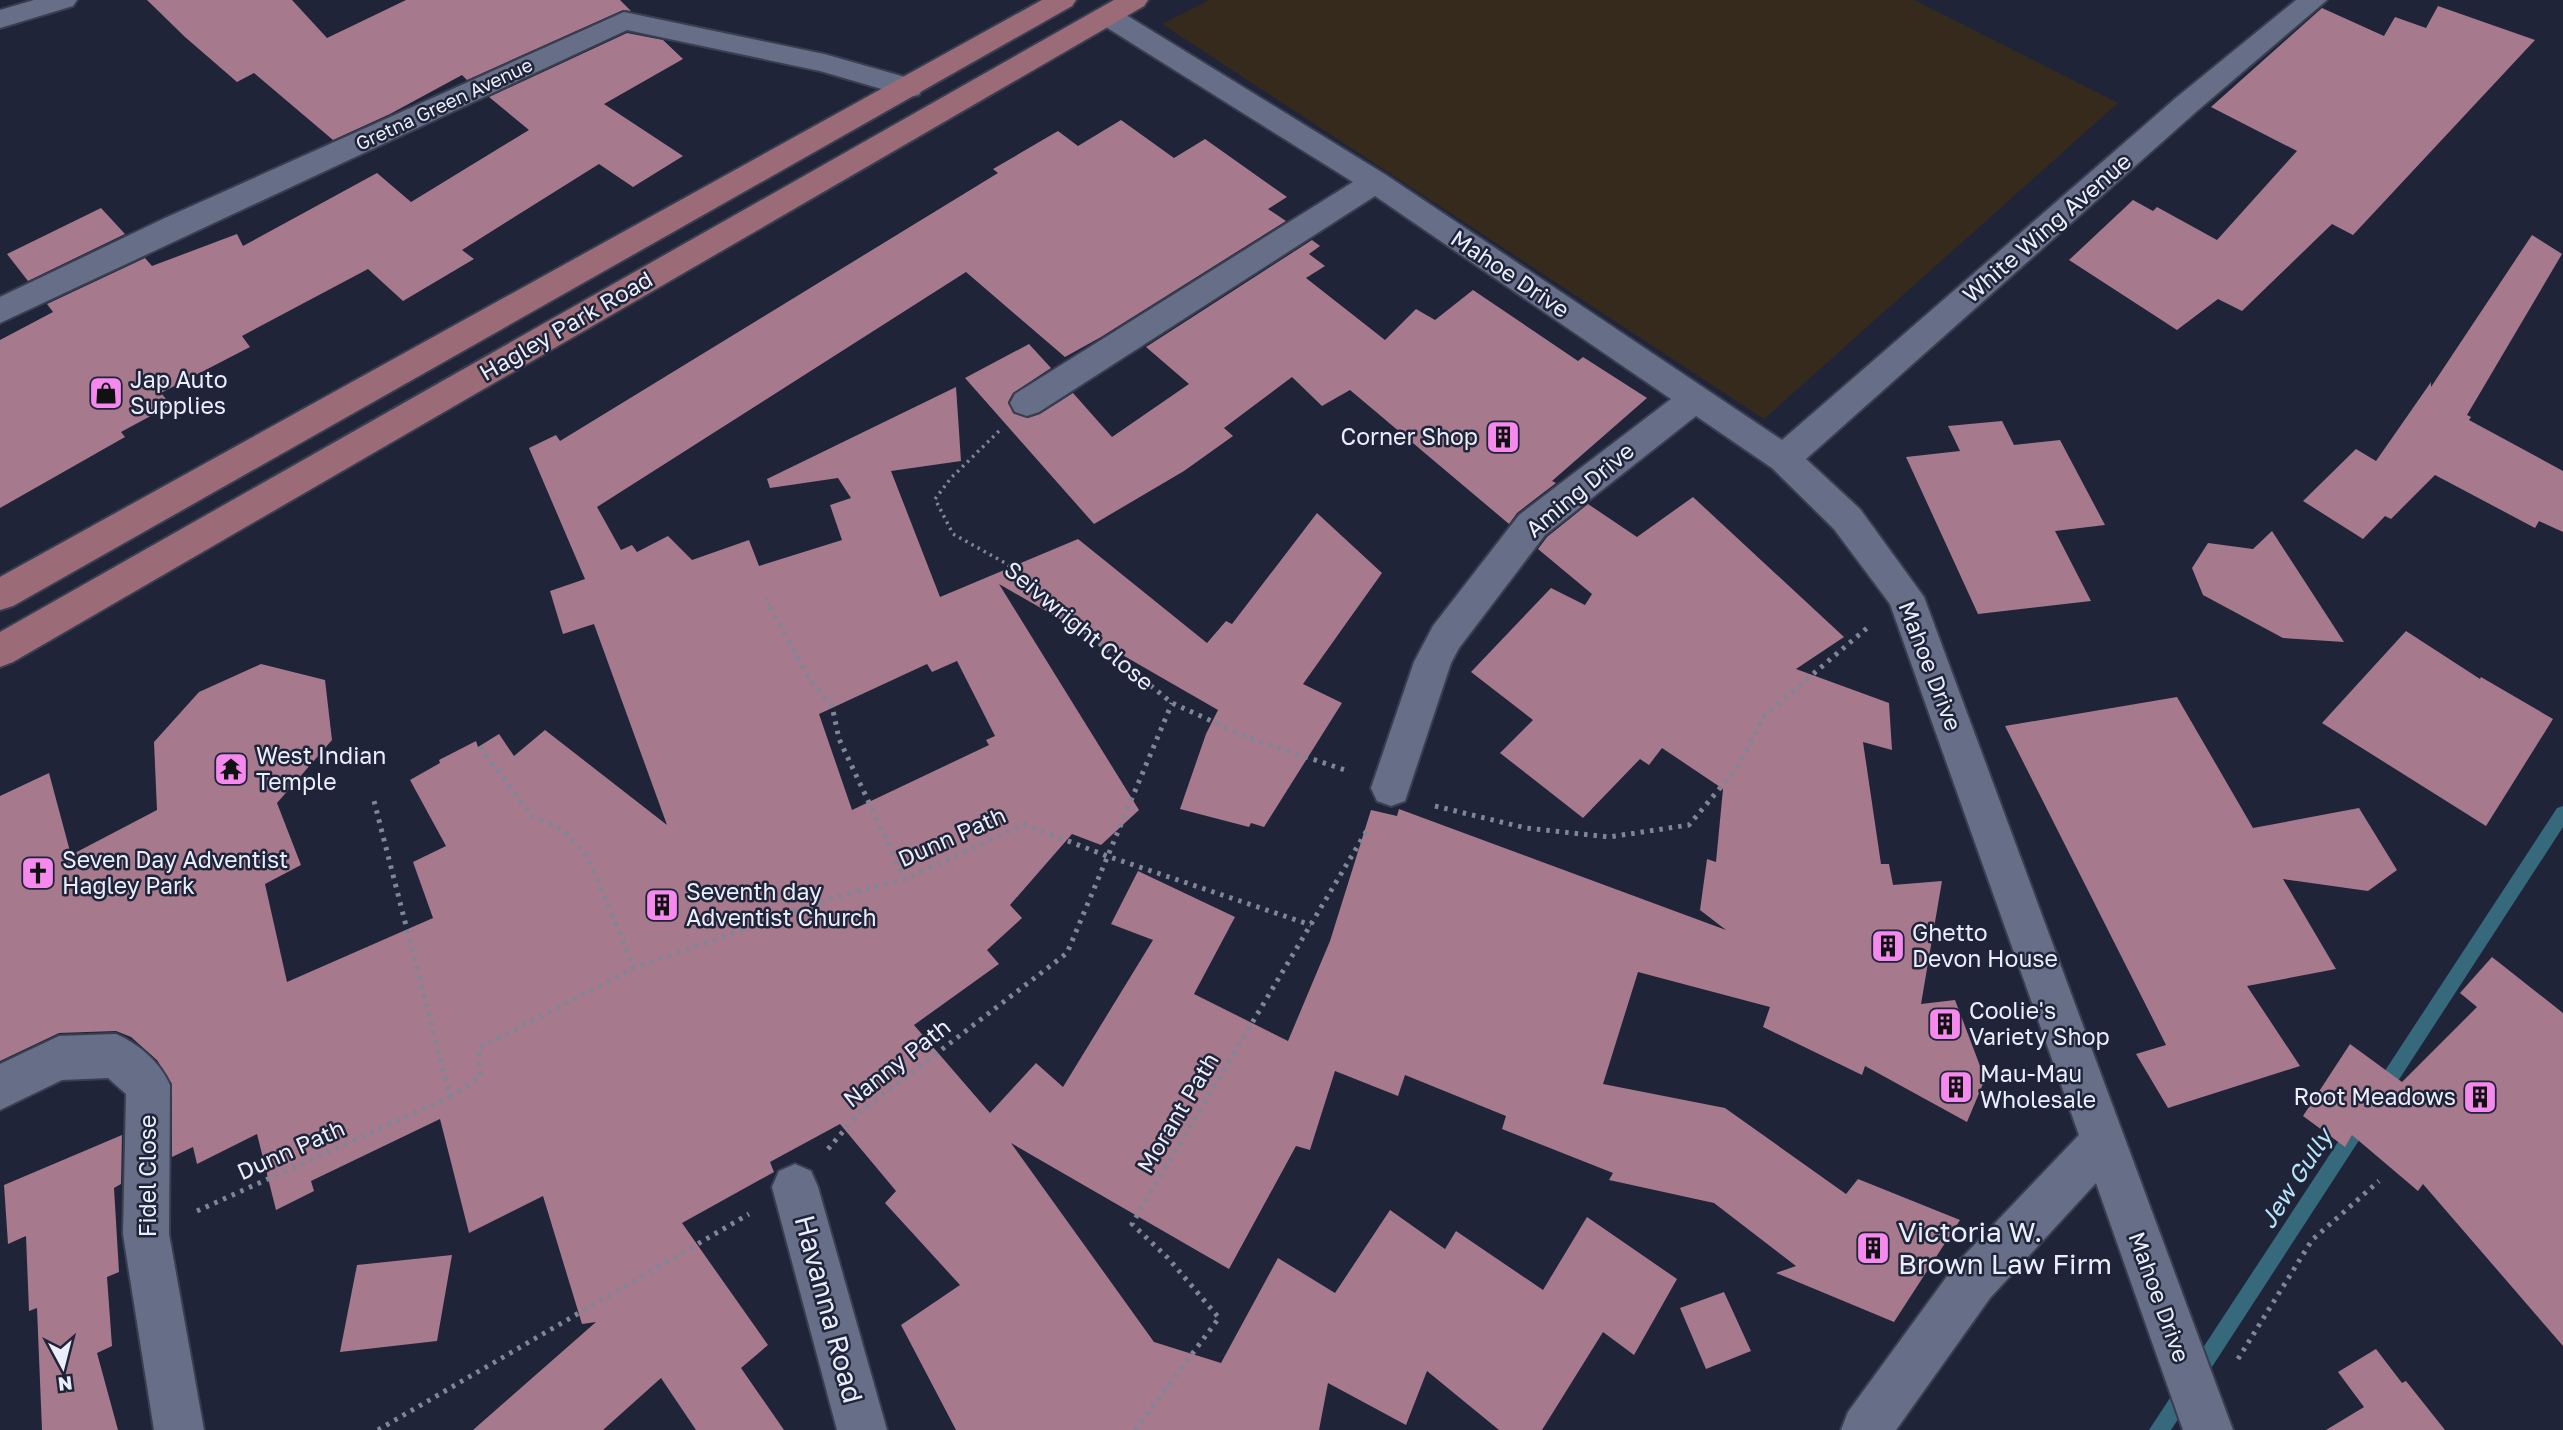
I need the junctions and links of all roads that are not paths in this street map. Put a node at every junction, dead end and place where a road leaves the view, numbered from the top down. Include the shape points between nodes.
1 (63, 0) edge
2 (1045, 0) edge
3 (1062, 0) edge
4 (2313, 0) edge
5 (1127, 4) edge
6 (0, 19) edge
7 (995, 39) junction
8 (909, 88) junction
9 (1375, 182) junction
10 (0, 312) edge
11 (1693, 400) junction
12 (1027, 403) road end
13 (1784, 459) junction
14 (0, 595) edge
15 (0, 651) edge
16 (1391, 788) road end
17 (0, 1087) edge
18 (2104, 1141) junction
19 (795, 1187) road end
20 (2199, 1407) edge
21 (179, 1430) edge
22 (862, 1430) edge
23 (1866, 1430) edge

1 - 6 street
2 - 7 main road, Hagley Park Road
3 - 7 main road, Hagley Park Road
4 - 13 street, White Wing Avenue via 2187,104
5 - 9 street, Mahoe Drive
5 - 15 main road, Hagley Park Road
7 - 8 main road, Hagley Park Road
8 - 10 street, Gretna Green Avenue via 824,63 624,21 176,226
8 - 14 main road, Hagley Park Road
9 - 11 street, Mahoe Drive
9 - 12 street
11 - 13 street, Mahoe Drive
11 - 16 street, Aming Drive via 1532,525 1446,637 1433,662
13 - 18 street, Mahoe Drive via 1847,519 1906,597
17 - 21 street, Fidel Close via 59,1058 116,1056 148,1086 146,1234
18 - 20 street, Mahoe Drive
18 - 23 street via 1973,1281
19 - 22 street, Havanna Road

